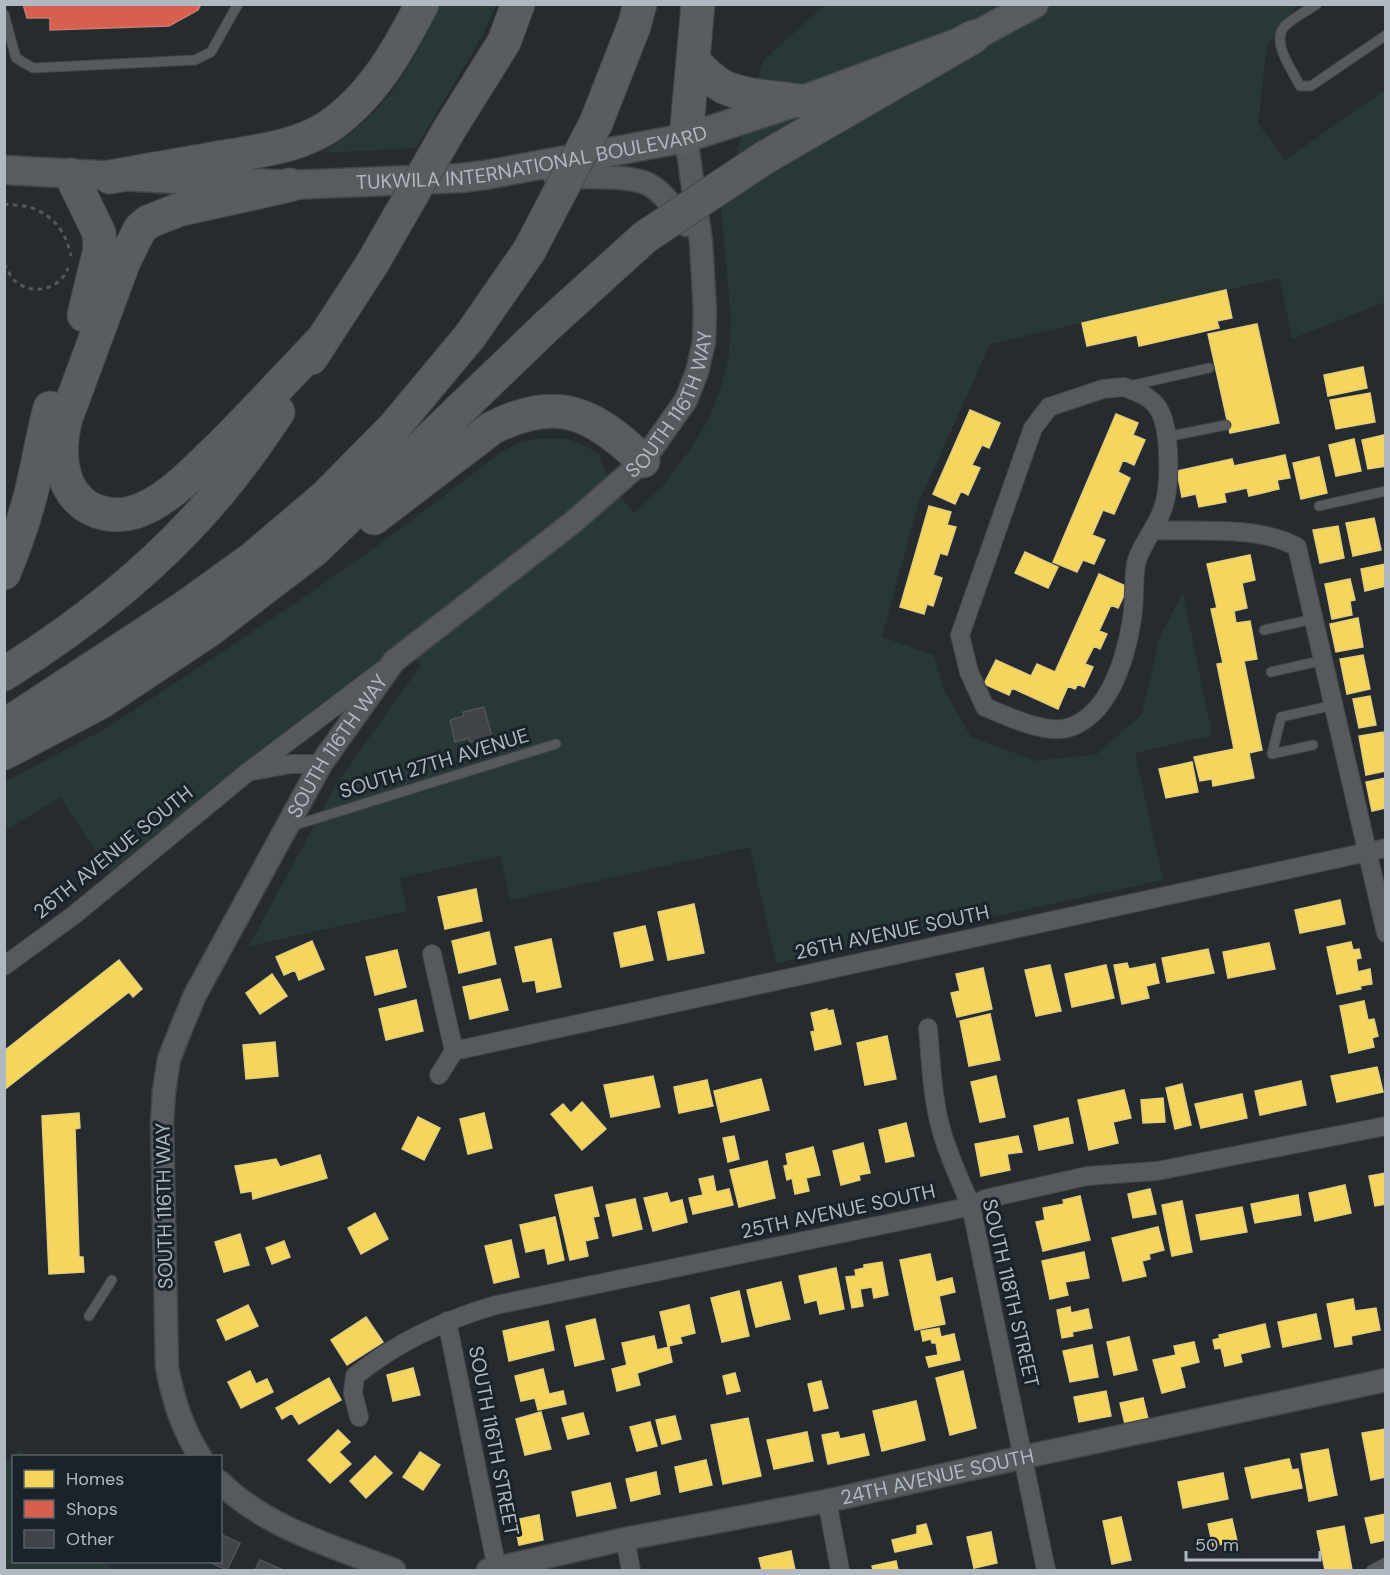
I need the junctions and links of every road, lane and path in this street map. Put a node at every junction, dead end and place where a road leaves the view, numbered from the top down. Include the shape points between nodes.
1 (238, 4) edge
2 (422, 4) edge
3 (518, 4) edge
4 (542, 4) edge
5 (640, 4) edge
6 (698, 4) edge
7 (1034, 4) edge
8 (1317, 4) edge
9 (4, 14) edge
10 (1386, 35) edge
11 (973, 37) junction
12 (504, 42) junction
13 (694, 62) junction
14 (800, 101) junction
15 (686, 138) junction
16 (13, 171) edge
17 (71, 175) junction
18 (485, 175) junction
19 (110, 177) junction
20 (290, 185) junction
21 (4, 204) edge
22 (701, 242) junction
23 (72, 258) dead end
24 (4, 264) edge
25 (69, 266) dead end
26 (323, 339) junction
27 (1209, 368) dead end
28 (1124, 387) junction
29 (1226, 425) dead end
30 (1166, 438) junction
31 (643, 461) junction
32 (1386, 491) edge
33 (1319, 506) dead end
34 (1153, 530) junction
35 (314, 550) junction
36 (4, 573) edge
37 (1314, 619) junction
38 (1264, 630) dead end
39 (1324, 660) junction
40 (394, 662) junction
41 (1271, 672) dead end
42 (4, 674) edge
43 (1334, 705) junction
44 (4, 726) edge
45 (556, 744) dead end
46 (1313, 745) dead end
47 (4, 753) edge
48 (321, 764) junction
49 (248, 772) junction
50 (288, 827) junction
51 (1377, 850) edge
52 (1386, 933) edge
53 (432, 954) dead end
54 (4, 966) edge
55 (928, 1028) dead end
56 (454, 1051) junction
57 (439, 1075) dead end
58 (1386, 1126) edge
59 (971, 1206) junction
60 (112, 1280) dead end
61 (89, 1317) dead end
62 (447, 1321) junction
63 (1386, 1380) edge
64 (359, 1416) dead end
65 (199, 1455) edge
66 (1024, 1457) junction
67 (222, 1484) edge
68 (827, 1502) junction
69 (625, 1539) junction
70 (1386, 1562) edge
71 (394, 1570) edge
72 (494, 1570) edge
73 (631, 1570) edge
74 (840, 1570) edge
75 (1046, 1570) edge
76 (1371, 1570) edge

1 - 9 lane via 211,52 195,60 33,68 16,58
2 - 19 highway via 387,68 367,92 327,127 272,148
3 - 12 highway
4 - 12 highway via 531,22
5 - 44 highway, bridge via 596,123 529,251 470,336 395,426 326,496 252,559
6 - 13 highway
7 - 11 main road, TUKWILA INTERNATIONAL BOULEVARD
8 - 10 lane via 1285,27 1281,35 1280,45 1300,86 1311,86
11 - 14 main road, TUKWILA INTERNATIONAL BOULEVARD
11 - 35 highway, bridge via 764,158 645,237
12 - 26 highway, bridge
13 - 14 highway via 725,87
13 - 15 highway
14 - 15 main road, TUKWILA INTERNATIONAL BOULEVARD
15 - 18 main road, TUKWILA INTERNATIONAL BOULEVARD
15 - 22 street, SOUTH 116TH WAY
16 - 17 main road, TUKWILA INTERNATIONAL BOULEVARD
17 - 19 main road, TUKWILA INTERNATIONAL BOULEVARD
17 - 36 highway via 99,233 100,249 88,305 51,406 27,508
18 - 20 main road, TUKWILA INTERNATIONAL BOULEVARD
18 - 22 street via 633,180 648,184 662,194
19 - 20 main road, TUKWILA INTERNATIONAL BOULEVARD
20 - 26 highway via 178,210 140,229 124,261 66,418 62,456 72,493 91,508 115,515 133,512 167,495 251,416
21 - 23 path via 29,207 57,222 68,239
22 - 31 street, SOUTH 116TH WAY via 705,312 697,372 686,400
24 - 25 path via 13,280 28,289 39,290 54,285
26 - 42 highway via 276,414 220,490 167,547 66,633
27 - 28 lane
28 - 30 street via 1146,395 1158,408
28 - 34 street via 1103,389 1049,407 1033,428 960,635 969,672 985,707 1044,728 1067,728 1103,703 1115,683 1132,619 1137,562
29 - 30 lane
30 - 34 street via 1169,482 1163,510
31 - 35 highway via 617,436 571,412 512,418 492,428 377,517
31 - 40 street, SOUTH 116TH WAY via 572,523
32 - 33 lane
34 - 37 street via 1259,533 1297,547
35 - 47 highway via 208,632 101,702
37 - 38 lane
37 - 39 street
39 - 41 lane
39 - 43 street
40 - 48 street, SOUTH 116TH WAY
40 - 49 street, 26TH AVENUE SOUTH
43 - 46 lane via 1281,717 1272,754
43 - 51 street
45 - 50 lane, SOUTH 27TH AVENUE
48 - 49 street, 26TH AVENUE SOUTH via 291,764
48 - 50 street, SOUTH 116TH WAY
49 - 54 street, 26TH AVENUE SOUTH via 74,915
50 - 65 street, SOUTH 116TH WAY via 195,995 169,1059 164,1091 167,1367 181,1422
51 - 52 street
51 - 56 street, 26TH AVENUE SOUTH
53 - 56 street
55 - 59 street, SOUTH 118TH STREET via 941,1129
56 - 57 street
58 - 59 street, 25TH AVENUE SOUTH via 1157,1171 1088,1176 985,1199
59 - 62 street, 25TH AVENUE SOUTH via 496,1305
59 - 66 street, SOUTH 118TH STREET
60 - 61 lane
62 - 64 street, 25TH AVENUE SOUTH via 409,1338 355,1376 353,1393
62 - 72 street, SOUTH 116TH STREET
63 - 66 street, 24TH AVENUE SOUTH
66 - 68 street, 24TH AVENUE SOUTH
66 - 75 street, SOUTH 118TH STREET
67 - 71 street via 284,1526
68 - 69 street, 24TH AVENUE SOUTH
68 - 74 street
69 - 72 street, 24TH AVENUE SOUTH
69 - 73 street
70 - 76 lane

